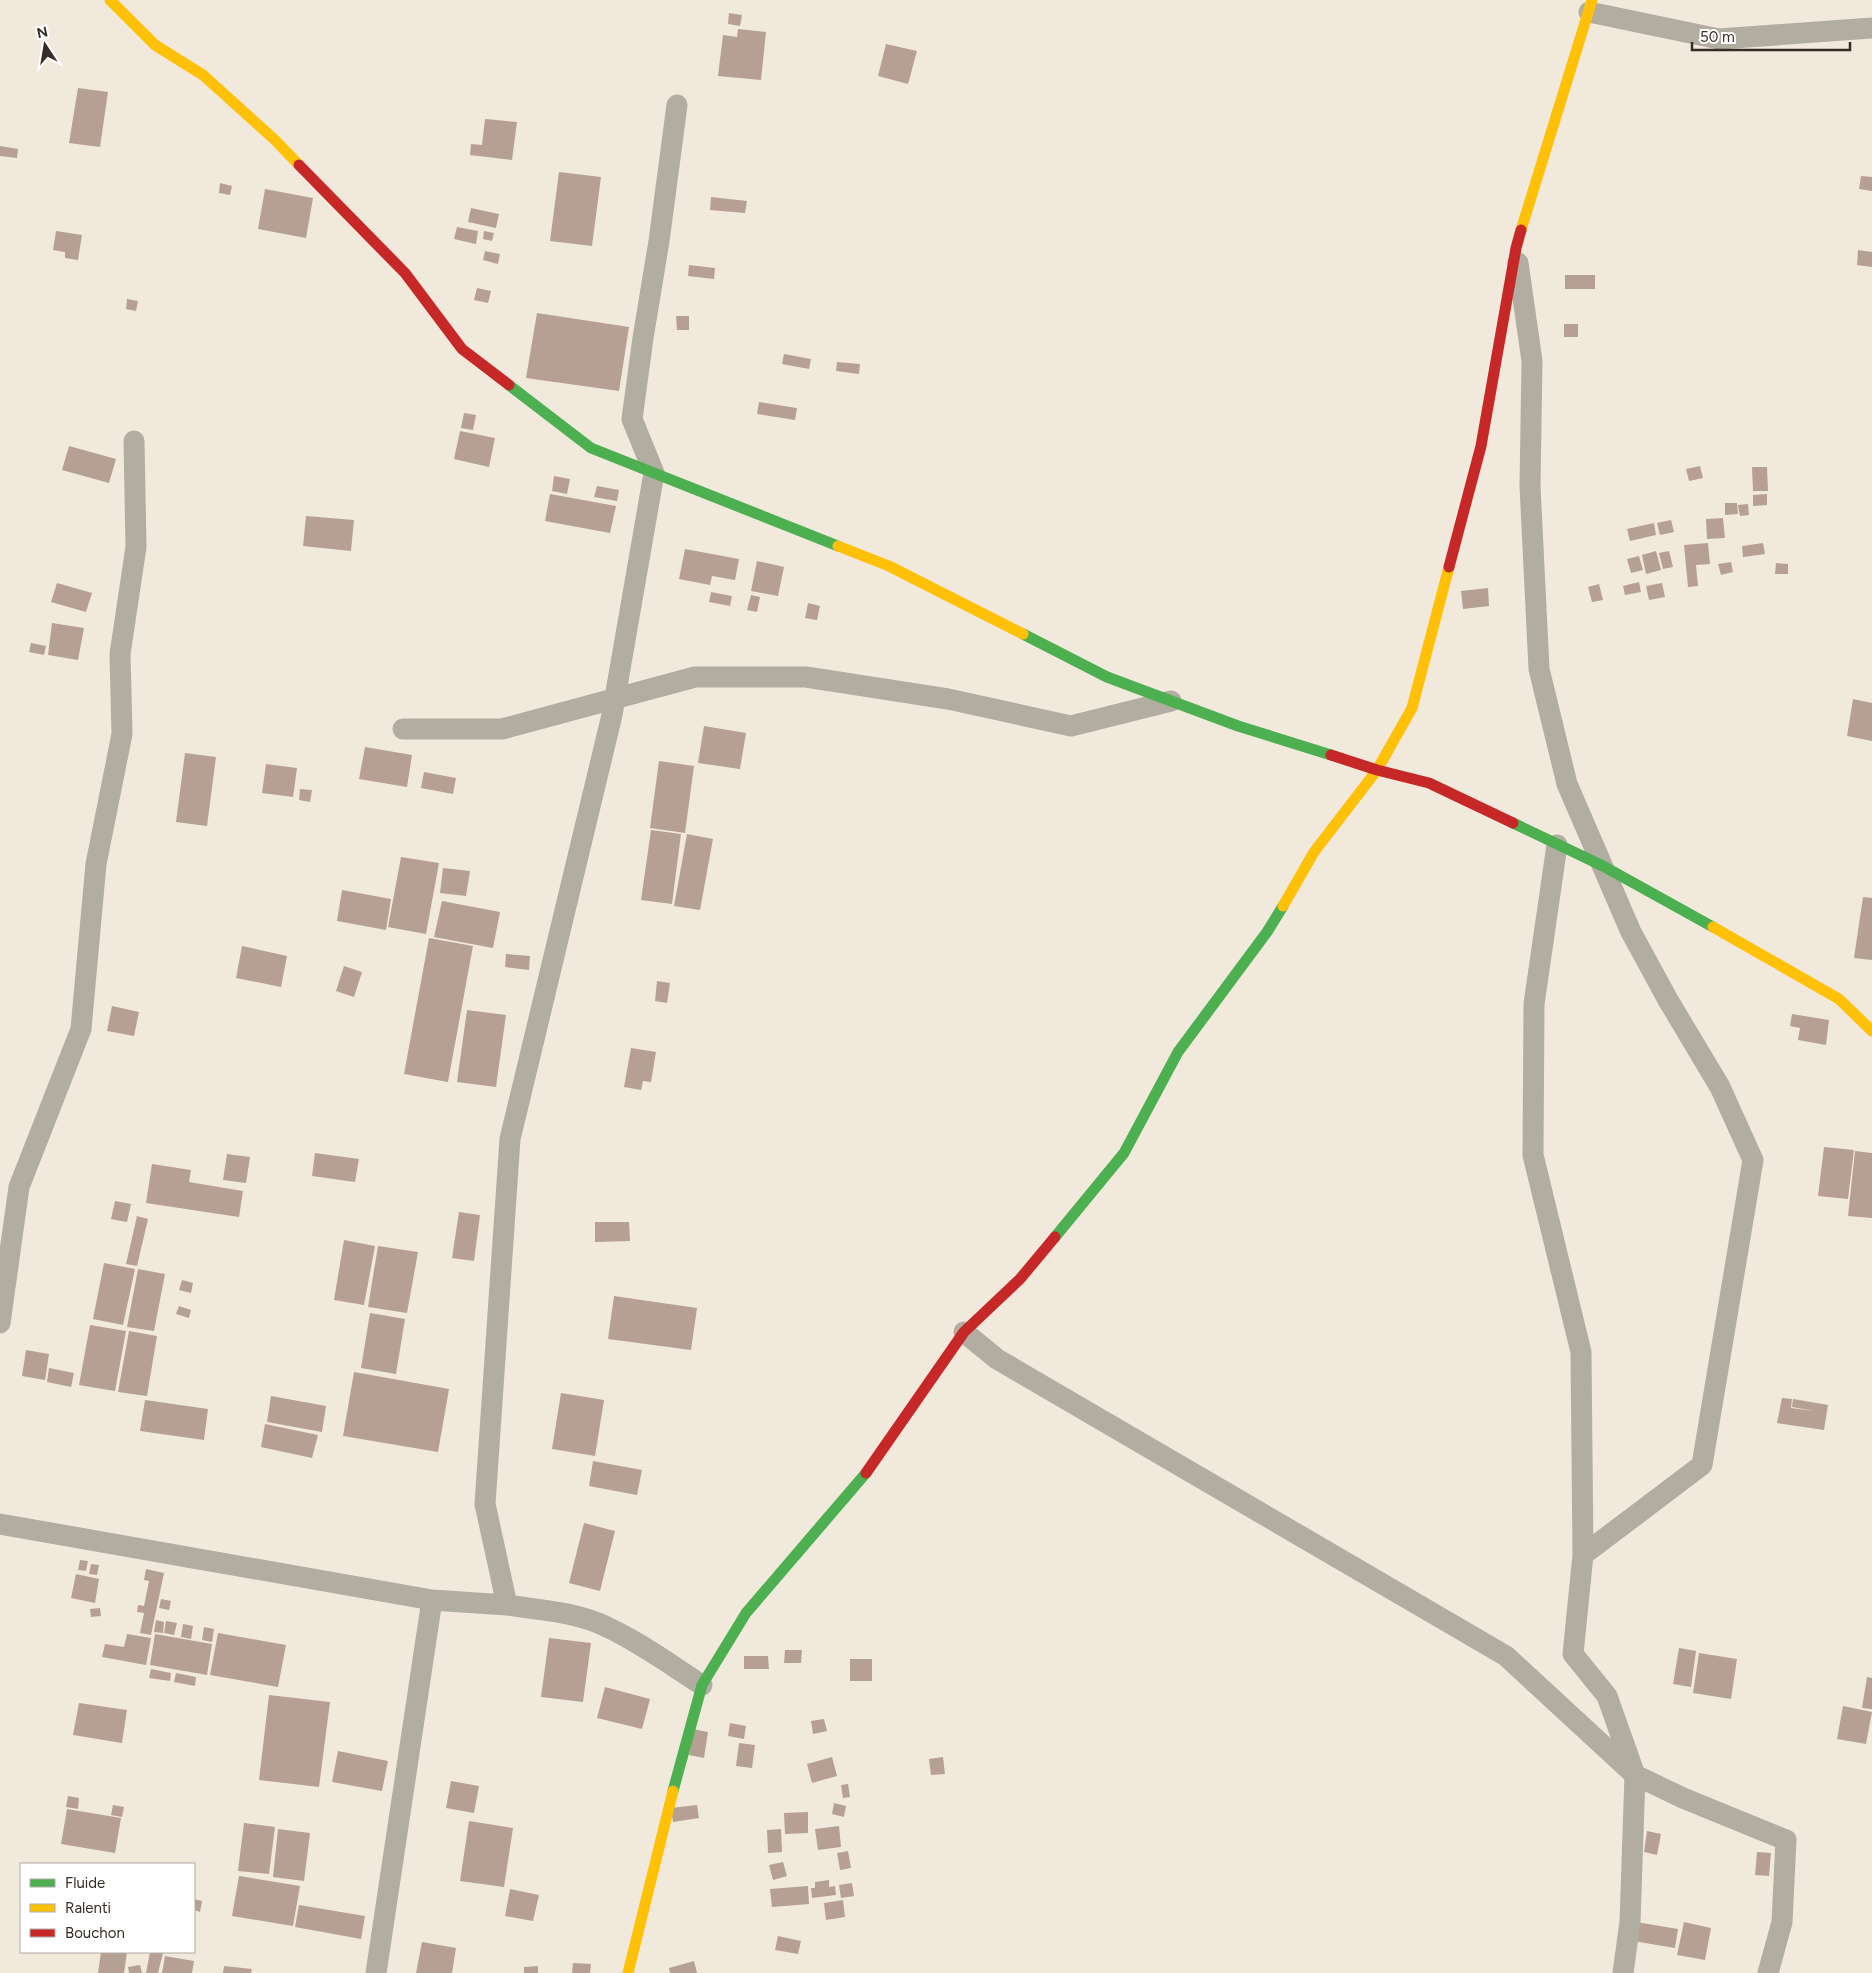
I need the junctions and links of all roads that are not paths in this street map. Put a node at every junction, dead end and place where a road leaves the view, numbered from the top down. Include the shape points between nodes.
1 (110, 0) edge
2 (1591, 6) edge
3 (1872, 28) edge
4 (677, 105) dead end
5 (1516, 248) junction
6 (134, 441) dead end
7 (654, 473) junction
8 (616, 699) junction
9 (1171, 701) junction
10 (403, 729) dead end
11 (1377, 770) junction
12 (1557, 845) junction
13 (1603, 866) junction
14 (1872, 1031) edge
15 (0, 1323) edge
16 (964, 1332) junction
17 (0, 1524) edge
18 (1583, 1555) junction
19 (432, 1600) junction
20 (507, 1605) junction
21 (702, 1685) junction
22 (1635, 1775) junction
23 (376, 1973) edge
24 (628, 1973) edge
25 (1623, 1973) edge
26 (1768, 1973) edge

1 - 7 street via 155,46 203,75 275,140 405,273 462,350 590,448
2 - 3 street via 1719,39
2 - 5 street
4 - 7 street via 632,419
5 - 11 street via 1481,446 1412,708
5 - 13 street via 1532,361 1530,486 1538,669 1567,784
6 - 15 street via 136,546 120,654 122,734 96,864 81,1029 19,1187
7 - 8 street
7 - 9 street via 889,566 1107,677
8 - 9 street via 695,677 806,677 948,699 1071,726
8 - 10 street via 502,729
8 - 20 street via 510,1139 485,1504
9 - 11 street
11 - 12 street via 1429,783
11 - 16 street via 1314,852 1267,932 1178,1052 1124,1153 1020,1279
12 - 13 street
12 - 18 street via 1534,1004 1534,1155 1581,1352
13 - 14 street via 1839,998
13 - 18 street via 1632,932 1720,1087 1754,1160 1702,1465
16 - 21 street via 868,1471 746,1612
16 - 22 street via 997,1359 1506,1656
17 - 19 street
18 - 22 street via 1573,1654 1607,1696
19 - 20 street
19 - 23 street
20 - 21 street via 570,1615 606,1626
21 - 24 street
22 - 25 street via 1630,1922
22 - 26 street via 1786,1840 1782,1922

